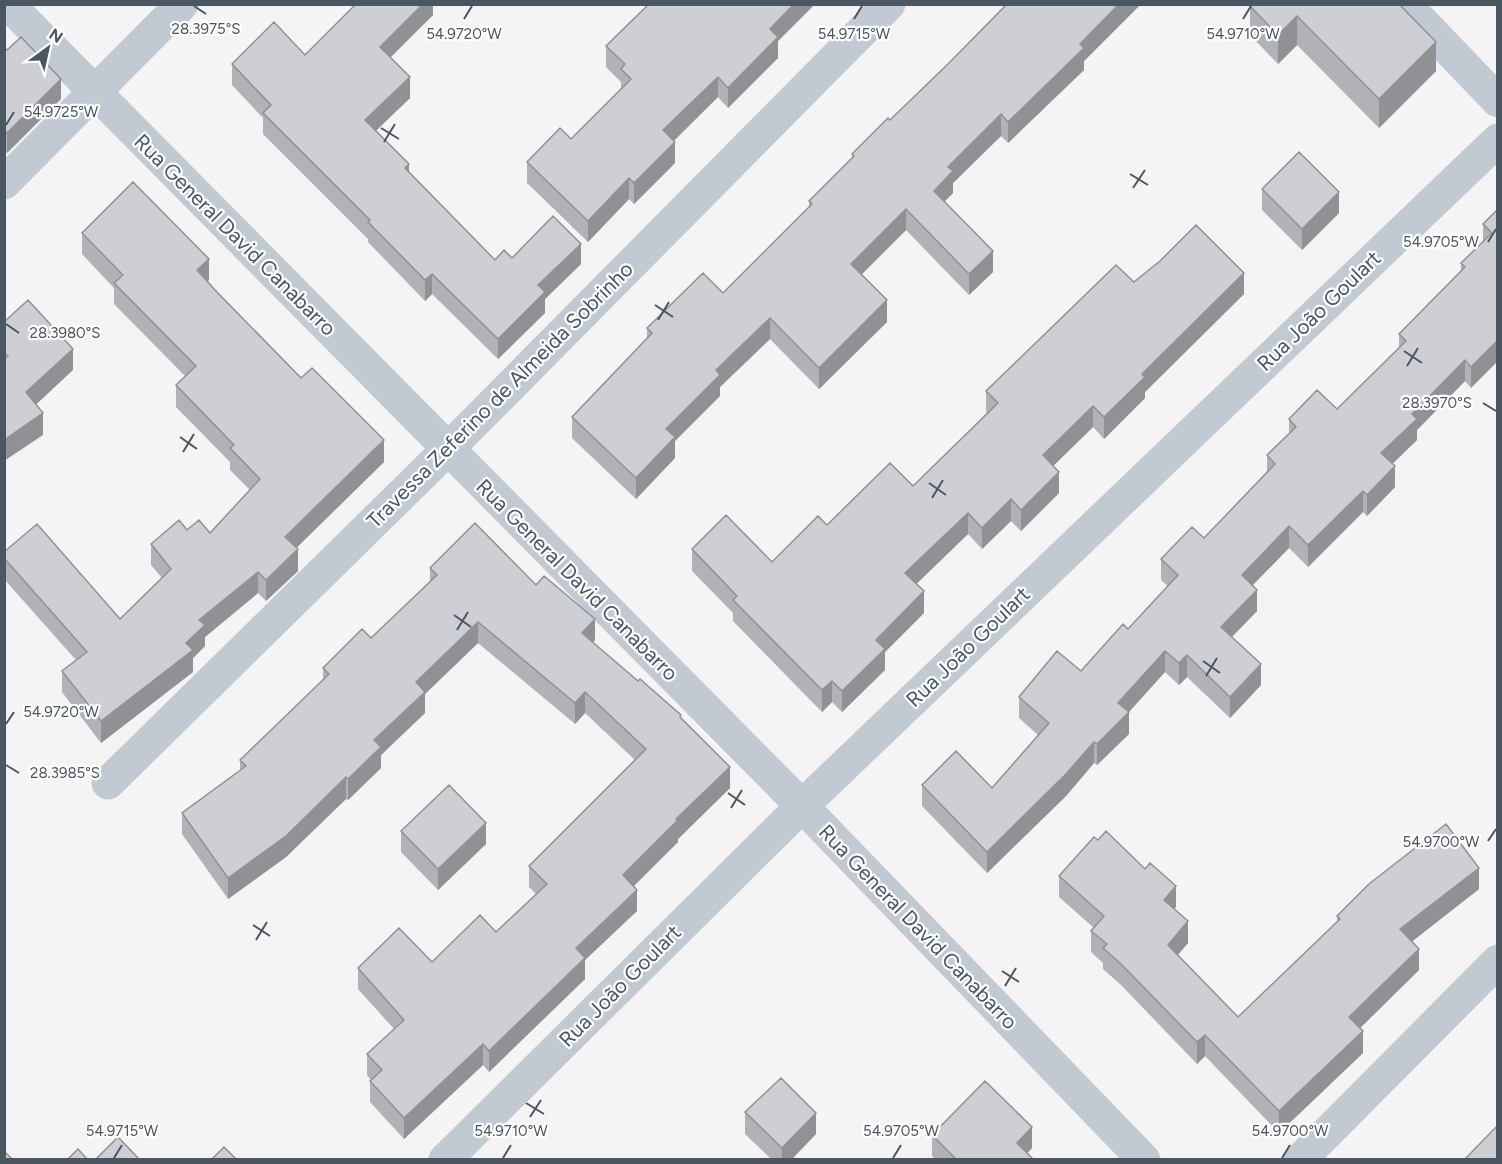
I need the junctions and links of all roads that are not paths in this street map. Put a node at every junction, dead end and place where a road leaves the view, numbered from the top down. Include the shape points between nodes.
1 (8, 4) edge
2 (182, 4) edge
3 (890, 4) edge
4 (1405, 4) edge
5 (95, 93) junction
6 (1497, 101) edge
7 (1497, 140) edge
8 (4, 183) edge
9 (447, 450) junction
10 (108, 783) dead end
11 (802, 806) junction
12 (1497, 961) edge
13 (444, 1160) edge
14 (1144, 1160) edge
15 (1300, 1160) edge

1 - 5 street, Rua General David Canabarro
2 - 5 street
3 - 9 street, Travessa Zeferino de Almeida Sobrinho
4 - 6 street
5 - 8 street
5 - 9 street, Rua General David Canabarro
7 - 11 street, Rua João Goulart
9 - 10 street, Travessa Zeferino de Almeida Sobrinho
9 - 11 street, Rua General David Canabarro
11 - 13 street, Rua João Goulart
11 - 14 street, Rua General David Canabarro
12 - 15 street

